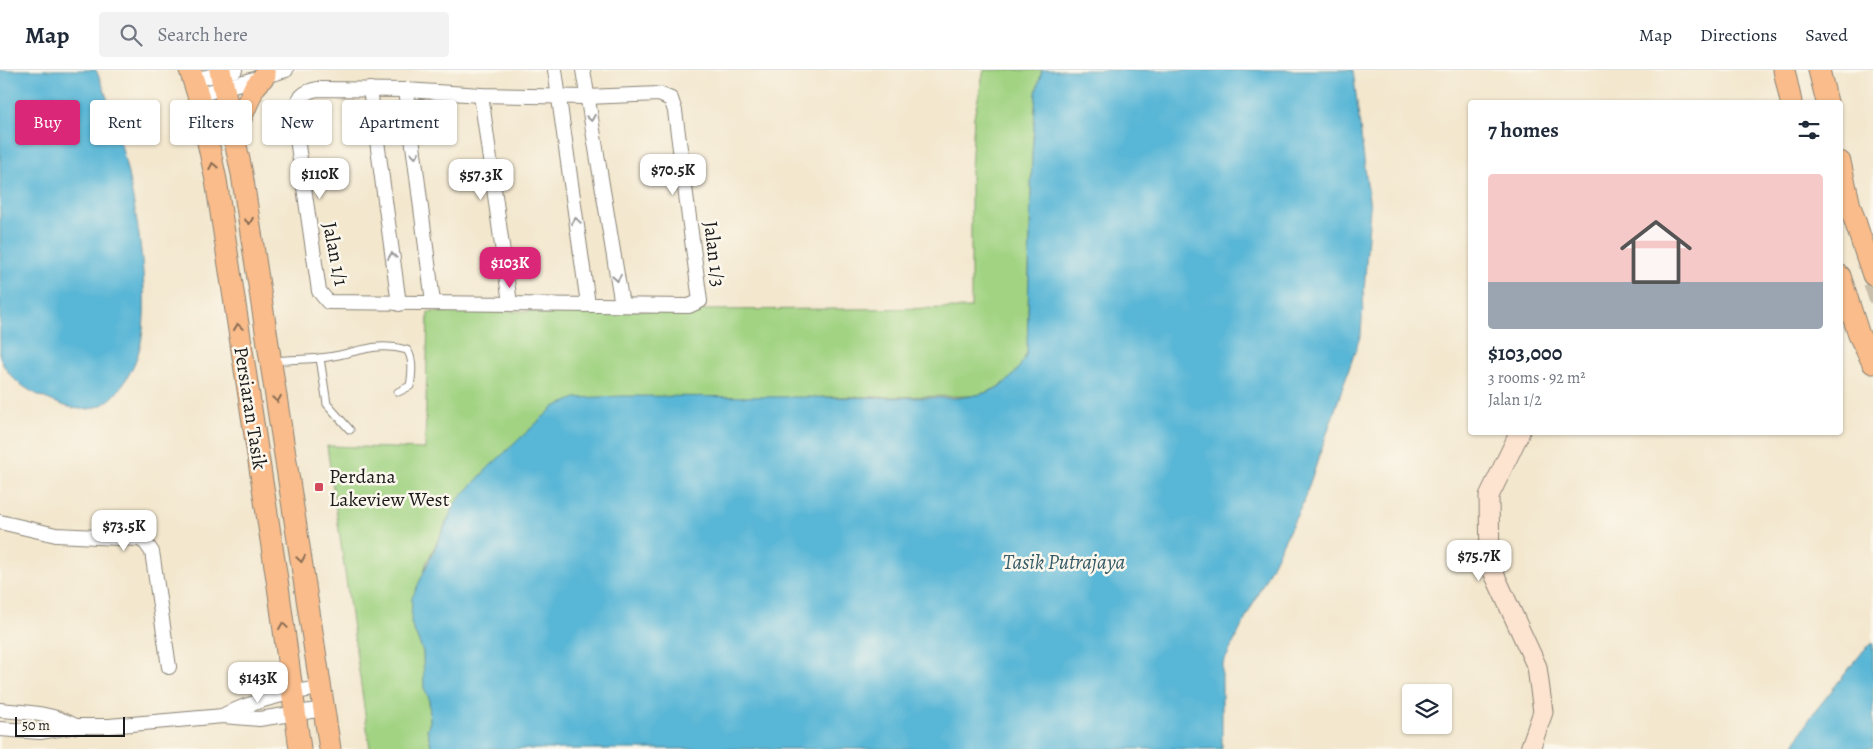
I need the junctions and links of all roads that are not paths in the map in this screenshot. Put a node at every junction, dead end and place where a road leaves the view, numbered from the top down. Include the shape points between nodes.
1 (555, 70) edge
2 (583, 70) edge
3 (1784, 70) edge
4 (1819, 70) edge
5 (276, 72) edge
6 (225, 75) edge
7 (194, 82) edge
8 (370, 89) junction
9 (406, 90) junction
10 (481, 95) junction
11 (559, 96) junction
12 (587, 96) junction
13 (229, 100) edge
14 (249, 100) edge
15 (1791, 100) edge
16 (1826, 100) edge
17 (237, 145) edge
18 (1843, 175) edge
19 (1873, 275) edge
20 (1843, 285) edge
21 (433, 302) junction
22 (510, 303) junction
23 (399, 304) junction
24 (588, 304) junction
25 (622, 305) junction
26 (320, 358) junction
27 (271, 361) junction
28 (1873, 363) edge
29 (398, 392) dead end
30 (350, 430) dead end
31 (1519, 435) edge
32 (0, 522) edge
33 (169, 667) dead end
34 (321, 688) junction
35 (292, 691) junction
36 (324, 709) junction
37 (0, 710) edge
38 (295, 713) junction
39 (223, 716) junction
40 (76, 726) junction
41 (0, 729) edge
42 (300, 749) edge
43 (330, 749) edge
44 (1530, 749) edge

1 - 11 street
2 - 12 street
3 - 15 main road
4 - 16 main road
5 - 6 street
5 - 14 main road via 254,88
6 - 7 street
6 - 13 main road, Persiaran Tasik
35 -> 7 main road, Persiaran Tasik via 216,180
8 - 9 street
23 -> 8 street
8 - 23 street, Jalan 1/1 via 310,90 298,99 293,111 323,298 335,303
9 - 10 street
9 -> 21 street
10 - 11 street
10 - 22 street
11 - 12 street
24 -> 11 street
12 -> 25 street
12 - 25 street, Jalan 1/3 via 659,94 671,100 676,111 700,301 689,306
17 -> 27 main road, Persiaran Tasik
18 - 19 main road
20 - 28 main road via 1859,335
21 - 22 street
21 - 23 street
22 - 24 street
24 - 25 street
26 - 27 lane
26 - 29 lane via 366,347 407,350 411,363 410,386
26 - 30 lane via 327,404
27 -> 34 main road, Persiaran Tasik
31 - 44 street via 1489,496 1490,565 1537,667 1543,712
32 - 33 street via 56,535 132,537 145,542 154,558
34 - 35 street
34 - 36 main road, Persiaran Tasik
35 - 38 main road, Persiaran Tasik
35 - 39 street via 259,700
36 - 38 street
36 - 43 main road, Persiaran Tasik
37 - 40 street via 40,713
38 - 39 street via 259,719
38 - 42 main road, Persiaran Tasik
39 - 40 street
40 - 41 street via 40,732

